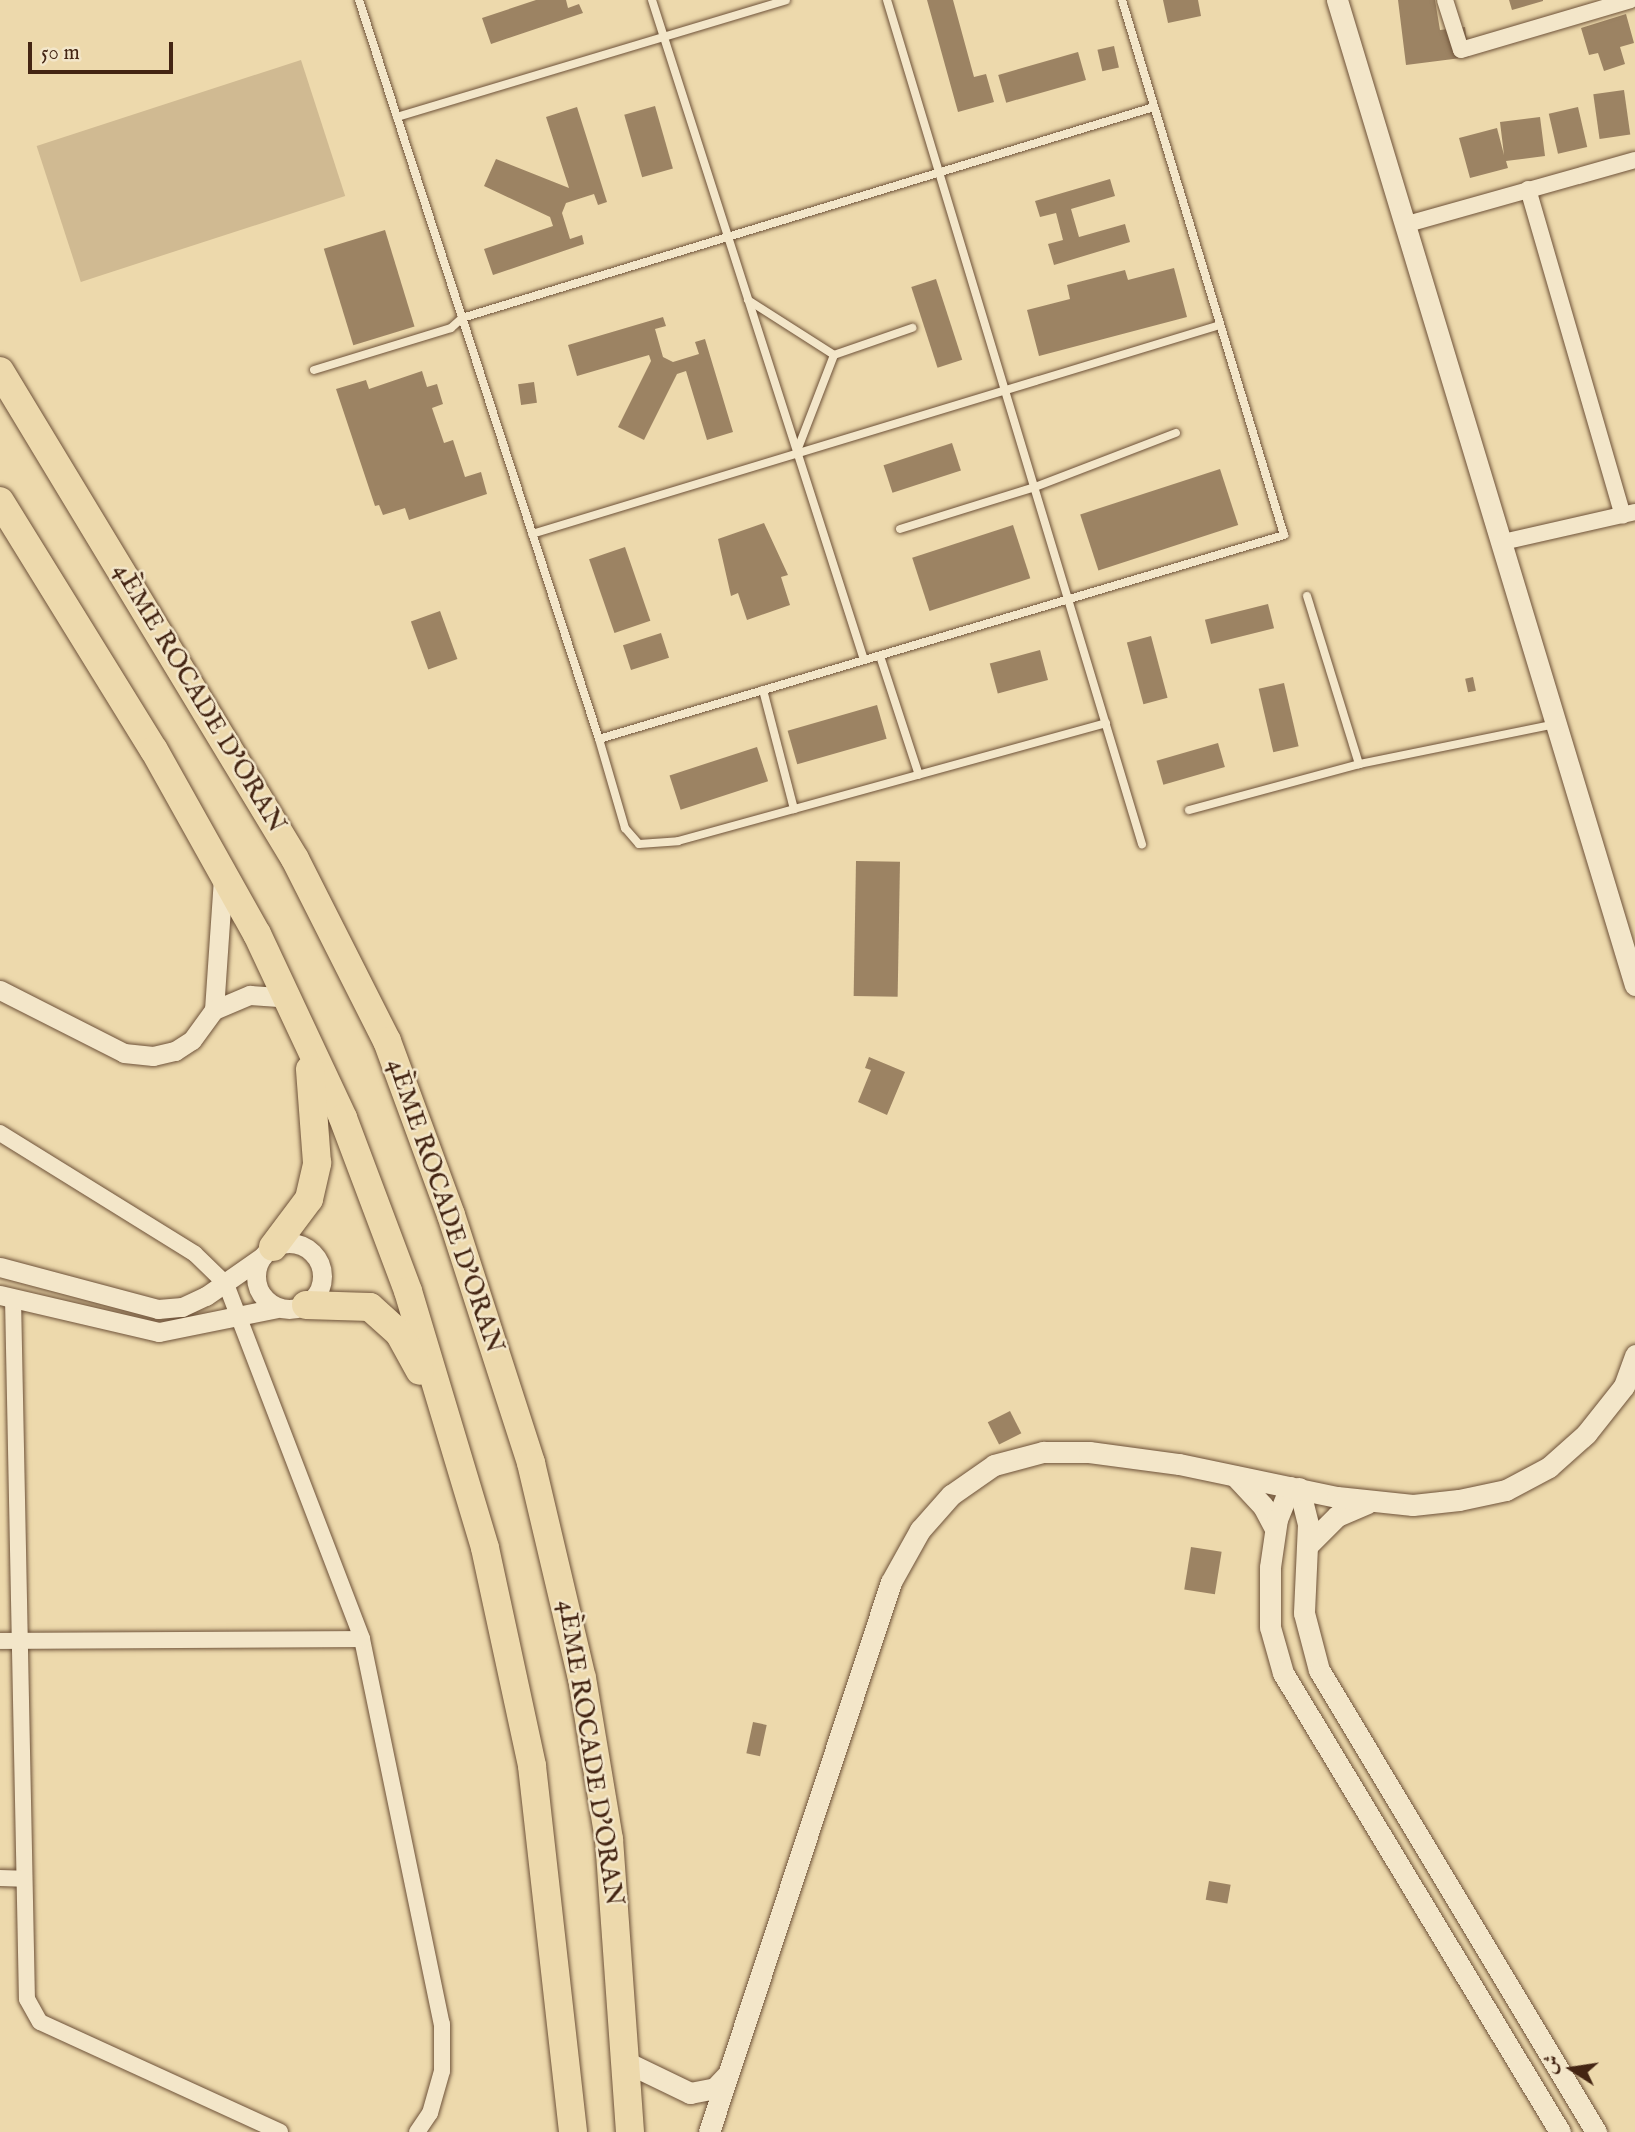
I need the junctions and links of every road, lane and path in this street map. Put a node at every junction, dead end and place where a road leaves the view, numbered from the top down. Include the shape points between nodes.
1 (359, 0) edge
2 (652, 0) edge
3 (786, 0) edge
4 (887, 0) edge
5 (1122, 0) edge
6 (1337, 0) edge
7 (1445, 0) edge
8 (1631, 0) edge
9 (664, 38) junction
10 (1154, 107) junction
11 (397, 117) junction
12 (1635, 160) edge
13 (939, 171) junction
14 (1528, 189) junction
15 (1404, 225) junction
16 (728, 236) junction
17 (748, 300) junction
18 (462, 318) junction
19 (1220, 325) junction
20 (912, 328) dead end
21 (834, 355) junction
22 (314, 370) dead end
23 (0, 371) edge
24 (1005, 388) junction
25 (1176, 433) dead end
26 (797, 451) junction
27 (1035, 487) junction
28 (0, 501) edge
29 (1629, 514) edge
30 (900, 529) dead end
31 (532, 534) junction
32 (1503, 542) junction
33 (1307, 596) dead end
34 (1069, 599) junction
35 (880, 656) junction
36 (864, 660) junction
37 (763, 691) junction
38 (1106, 723) junction
39 (1558, 724) junction
40 (599, 739) junction
41 (1359, 764) junction
42 (919, 775) junction
43 (794, 809) junction
44 (1189, 810) dead end
45 (1142, 844) dead end
46 (223, 872) junction
47 (1635, 985) edge
48 (0, 990) edge
49 (293, 1005) junction
50 (214, 1010) junction
51 (0, 1133) edge
52 (267, 1252) junction
53 (0, 1267) edge
54 (226, 1284) junction
55 (7, 1297) edge
56 (306, 1306) junction
57 (277, 1308) junction
58 (235, 1314) junction
59 (1635, 1355) edge
60 (455, 1439) junction
61 (7, 1447) edge
62 (1233, 1475) junction
63 (1294, 1487) junction
64 (1376, 1501) junction
65 (1275, 1529) junction
66 (1308, 1545) junction
67 (362, 1639) junction
68 (0, 1642) edge
69 (17, 1642) junction
70 (0, 1878) edge
71 (23, 1879) junction
72 (628, 2063) junction
73 (727, 2075) junction
74 (281, 2132) edge
75 (416, 2132) edge
76 (573, 2132) edge
77 (630, 2132) edge
78 (709, 2132) edge
79 (1560, 2132) edge
80 (1596, 2132) edge

1 - 11 lane
2 - 9 lane
3 - 9 lane
4 - 13 lane
5 - 10 lane
6 - 15 main road
7 - 8 street via 1461,50
9 - 11 lane
9 - 16 lane
10 - 13 lane
10 - 19 lane
11 - 18 lane
12 - 14 street
13 - 16 lane
13 - 24 lane
14 - 15 street
14 - 29 street
15 - 32 main road
16 - 17 lane
16 - 18 lane
17 - 21 lane
17 - 26 lane
18 - 22 lane via 452,328
18 - 31 lane
19 - 24 lane
19 - 34 lane via 1284,535
20 - 21 lane
21 - 26 lane
23 - 72 highway, 4ÈME ROCADE D'ORAN via 295,859 387,1041 447,1202 531,1462 582,1678 610,1839
24 - 26 lane
24 - 27 lane
25 - 27 lane
26 - 31 lane
26 - 36 lane
27 - 30 lane
27 - 34 lane
28 - 46 highway
29 - 32 street
31 - 40 lane
32 - 39 main road
33 - 41 lane
34 - 35 lane
34 - 38 lane
35 - 36 lane
35 - 42 lane
36 - 37 lane
37 - 40 lane
37 - 43 lane
38 - 42 lane
38 - 45 lane
39 - 41 lane
39 - 47 main road
40 - 43 lane via 625,828 639,844 678,841
41 - 44 lane
42 - 43 lane
46 - 49 highway
46 - 50 street
48 - 50 street via 101,1044 153,1056 192,1040
49 - 50 street via 250,995
49 - 52 highway via 317,1112 317,1163 309,1199
49 - 60 highway via 368,1179
51 - 54 street via 195,1254
52 - 54 street
52 - 56 street via 296,1243 316,1255 321,1288
52 - 57 street via 257,1286
53 - 54 street via 158,1309 182,1307
54 - 58 street
55 - 58 street via 159,1332
55 - 61 street
56 - 57 street
56 - 60 highway via 357,1303 383,1314 399,1333
57 - 58 street
58 - 67 street
59 - 64 main road via 1624,1386 1586,1434 1549,1467 1506,1490 1459,1500
60 - 76 highway via 488,1561 532,1766
61 - 69 street
62 - 63 main road
62 - 65 main road via 1263,1506
62 - 73 main road via 1129,1456 1043,1452 994,1465 951,1495 920,1530 879,1614
63 - 64 main road
63 - 65 main road
63 - 66 main road via 1308,1514
64 - 66 main road via 1337,1516
65 - 79 main road via 1270,1627 1283,1673
66 - 80 main road via 1304,1613 1319,1670
67 - 69 street
67 - 75 street via 442,2024 442,2071 430,2113
68 - 69 street
69 - 71 street
70 - 71 street
71 - 74 street via 27,1999 40,2022
72 - 73 main road via 690,2093 709,2091
72 - 77 highway, 4ÈME ROCADE D'ORAN
73 - 78 main road

